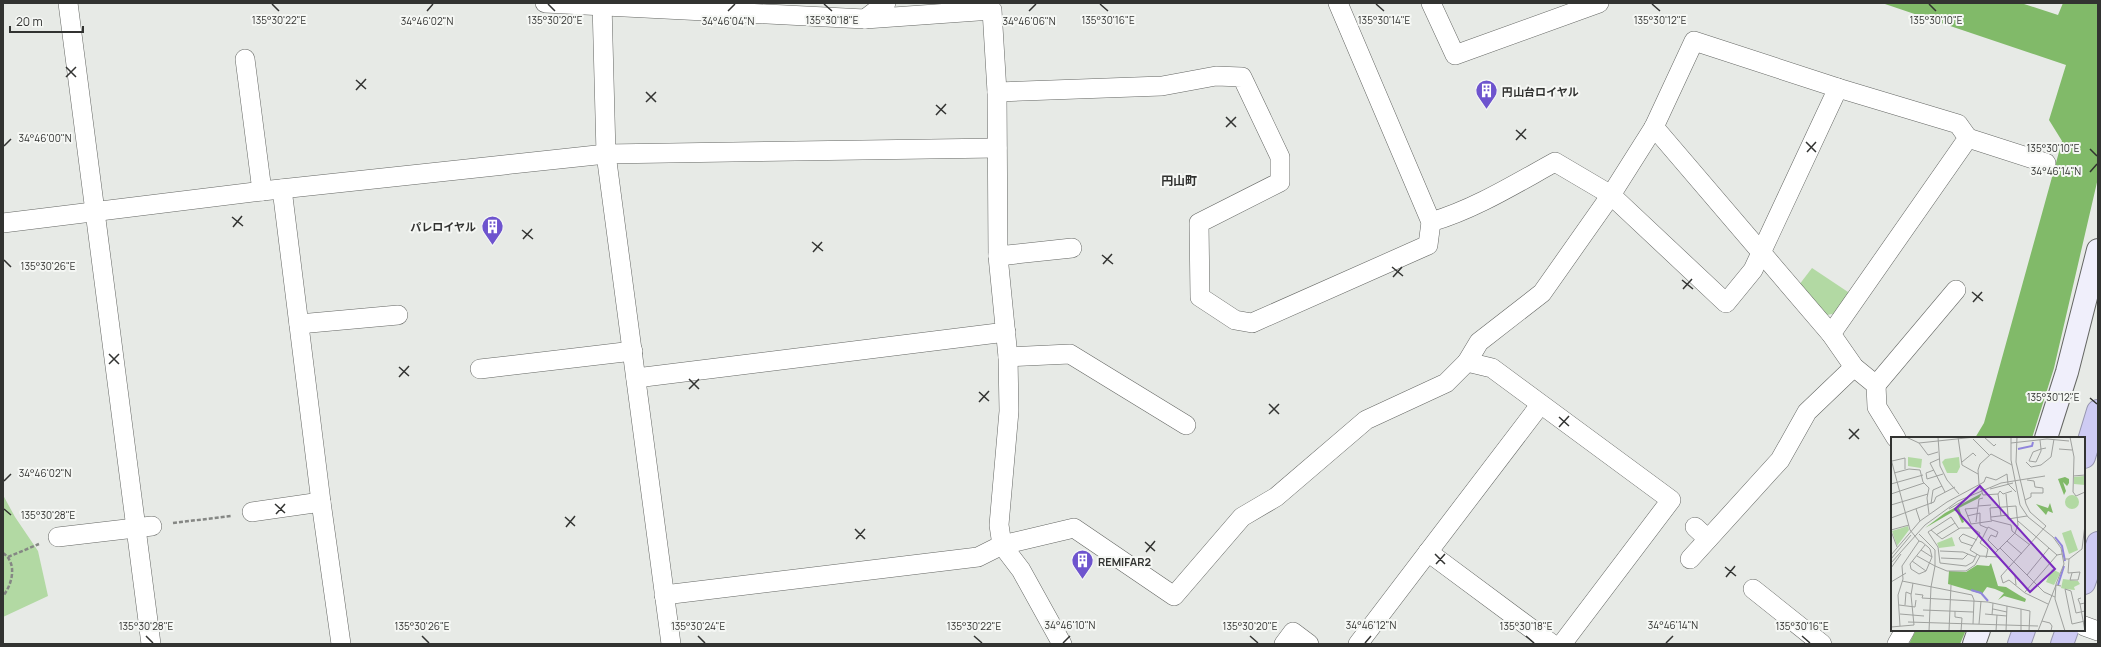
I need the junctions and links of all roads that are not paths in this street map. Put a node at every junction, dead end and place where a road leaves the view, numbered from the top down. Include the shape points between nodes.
1 (68, 3) edge
2 (545, 3) edge
3 (886, 3) edge
4 (1338, 3) edge
5 (1431, 3) edge
6 (1599, 3) edge
7 (602, 4) edge
8 (865, 19) junction
9 (245, 60) dead end
10 (1838, 88) junction
11 (997, 92) junction
12 (1654, 128) junction
13 (1968, 138) junction
14 (997, 148) junction
15 (606, 154) junction
16 (2046, 163) dead end
17 (282, 189) junction
18 (262, 191) junction
19 (1611, 196) junction
20 (94, 212) junction
21 (1431, 222) junction
22 (3, 223) edge
23 (1072, 248) dead end
24 (2098, 250) edge
25 (1761, 254) junction
26 (998, 256) junction
27 (1956, 290) dead end
28 (398, 315) dead end
29 (299, 324) junction
30 (1006, 332) junction
31 (1831, 334) junction
32 (633, 351) junction
33 (1008, 357) junction
34 (1467, 362) junction
35 (1854, 367) junction
36 (480, 369) dead end
37 (636, 378) junction
38 (1876, 385) junction
39 (1540, 405) junction
40 (2098, 411) edge
41 (1186, 425) dead end
42 (1895, 437) edge
43 (2046, 437) edge
44 (2085, 454) edge
45 (321, 502) junction
46 (243, 514) road end
47 (144, 527) junction
48 (58, 537) dead end
49 (2098, 543) edge
50 (1002, 545) junction
51 (1428, 552) junction
52 (1690, 559) dead end
53 (2085, 580) edge
54 (1753, 589) dead end
55 (664, 595) junction
56 (2085, 626) edge
57 (1904, 631) edge
58 (1979, 631) edge
59 (2024, 631) edge
60 (2067, 631) edge
61 (2098, 632) edge
62 (151, 644) edge
63 (341, 644) edge
64 (671, 644) edge
65 (1062, 644) edge
66 (1284, 644) edge
67 (1309, 644) edge
68 (1358, 644) edge
69 (1552, 644) edge
70 (1562, 644) edge
71 (1822, 644) edge
72 (1897, 644) edge
73 (1974, 644) edge
74 (2019, 644) edge
75 (2062, 644) edge

1 - 20 street
2 - 7 street
3 - 8 street
4 - 21 street
5 - 6 street via 1455,55
7 - 8 street
7 - 15 street
8 - 11 street via 992,10
9 - 18 street
10 - 12 street via 1694,41
10 - 13 street via 1958,124
10 - 25 street
11 - 14 street
11 - 21 street via 1162,86 1216,76 1242,77 1280,157 1280,182 1199,223 1200,297 1235,320 1252,323 1428,245
12 - 19 street
12 - 25 street
13 - 16 street
13 - 31 street
14 - 15 street
14 - 26 street
15 - 17 street
15 - 32 street
17 - 18 street
17 - 29 street
18 - 20 street
19 - 21 street via 1555,162 1490,197 1448,217
19 - 25 street via 1726,303 1753,270
19 - 34 street via 1542,293 1479,342
20 - 22 street
20 - 47 street
23 - 26 street
24 - 43 street via 2067,372
25 - 31 street
26 - 30 street
27 - 38 street
28 - 29 street
29 - 45 street
30 - 33 street
30 - 37 street
31 - 35 street
32 - 36 street
32 - 37 street
33 - 41 street via 1070,354
33 - 50 street via 1009,411 999,525
34 - 39 street via 1492,368
34 - 50 street via 1446,384 1366,420 1276,497 1242,517 1174,596 1074,528
35 - 38 street
35 - 52 street via 1807,412 1780,460 1702,533
37 - 55 street
38 - 42 street via 1877,407
39 - 51 street
39 - 70 street via 1671,500
40 - 44 highway
45 - 46 street
45 - 63 street
47 - 48 street
47 - 62 street
49 - 53 highway
50 - 55 street via 978,557
50 - 65 street via 1021,570
51 - 68 street
51 - 69 street
54 - 71 street
55 - 64 street
56 - 61 street
57 - 72 street
58 - 73 street
59 - 74 highway
60 - 75 highway
66 - 67 street via 1293,632

